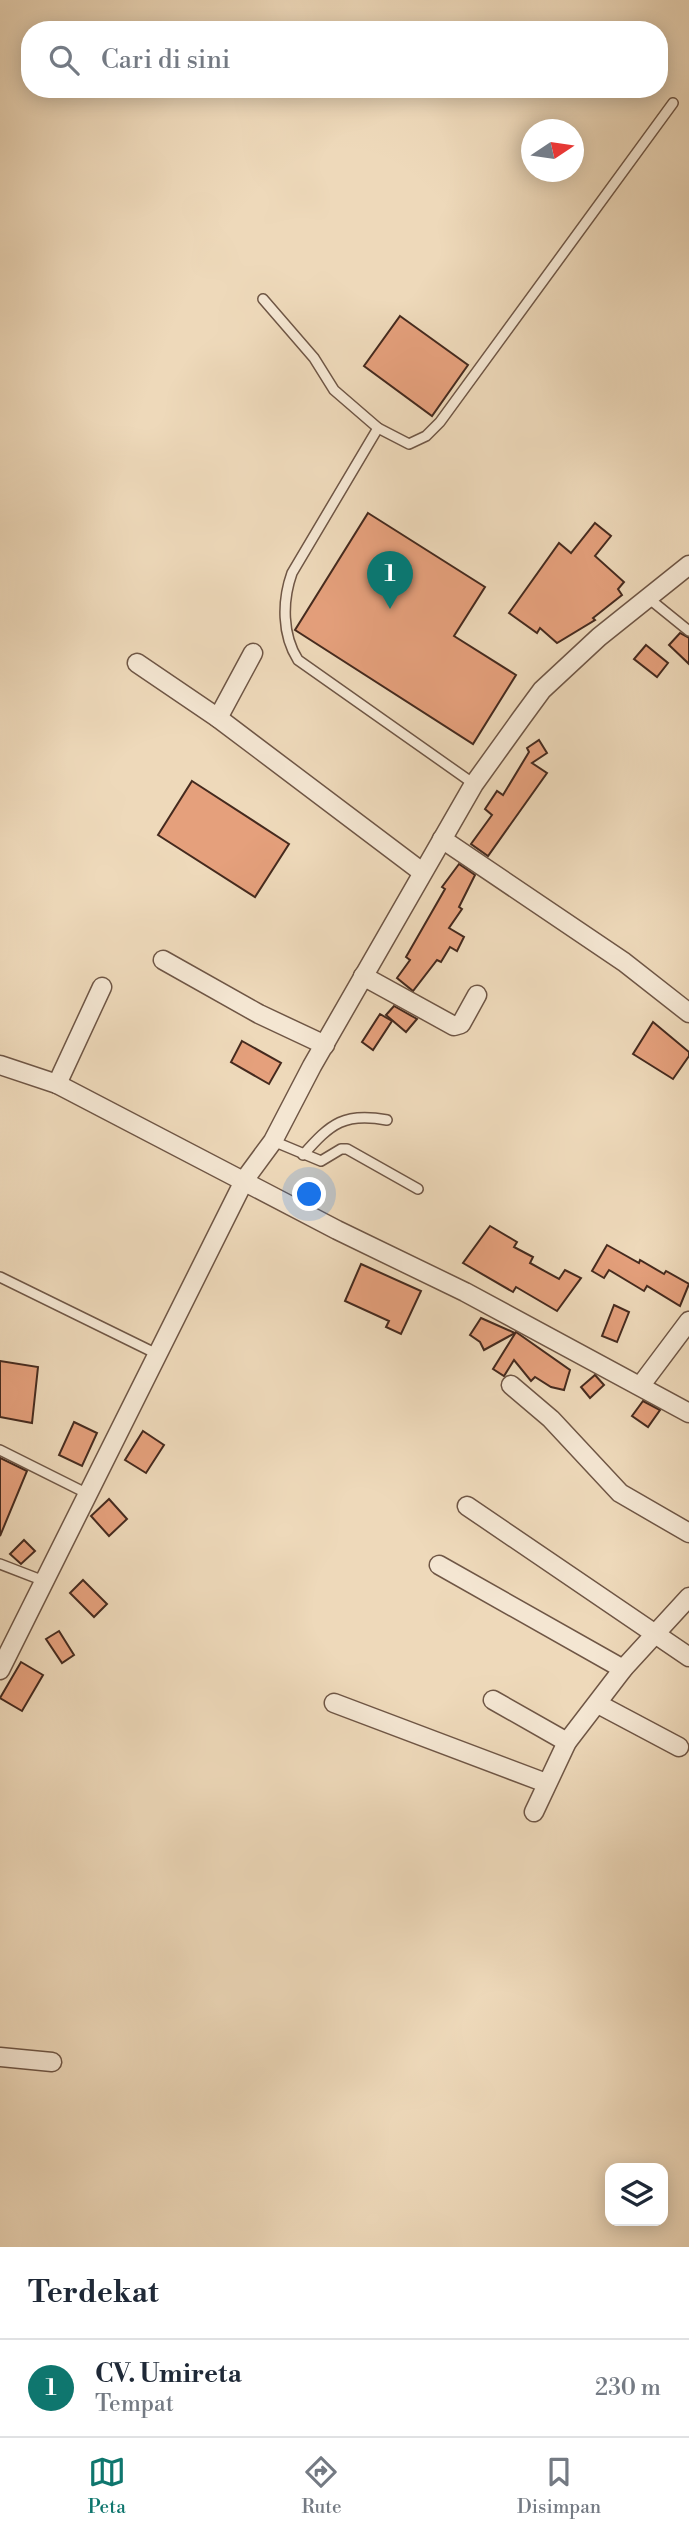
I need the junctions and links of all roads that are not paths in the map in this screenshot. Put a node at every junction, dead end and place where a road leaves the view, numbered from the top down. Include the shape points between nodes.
1 (673, 103) dead end
2 (263, 299) dead end
3 (378, 428) junction
4 (689, 565) edge
5 (647, 597) junction
6 (689, 631) edge
7 (253, 653) dead end
8 (137, 663) dead end
9 (218, 718) junction
10 (474, 785) junction
11 (442, 839) junction
12 (422, 872) junction
13 (163, 960) dead end
14 (363, 976) junction
15 (102, 987) dead end
16 (477, 995) dead end
17 (689, 1013) edge
18 (325, 1045) junction
19 (0, 1065) edge
20 (57, 1084) junction
21 (387, 1120) dead end
22 (273, 1141) junction
23 (303, 1155) junction
24 (245, 1179) junction
25 (418, 1189) dead end
26 (0, 1277) edge
27 (689, 1321) edge
28 (159, 1355) junction
29 (511, 1385) dead end
30 (641, 1385) junction
31 (689, 1413) edge
32 (0, 1450) edge
33 (88, 1494) junction
34 (467, 1506) dead end
35 (689, 1533) edge
36 (0, 1564) edge
37 (439, 1565) dead end
38 (44, 1581) junction
39 (689, 1597) edge
40 (654, 1633) junction
41 (689, 1657) edge
42 (622, 1669) junction
43 (0, 1670) edge
44 (493, 1700) dead end
45 (334, 1703) dead end
46 (598, 1704) junction
47 (567, 1742) junction
48 (679, 1747) dead end
49 (546, 1783) junction
50 (534, 1812) dead end
51 (0, 2057) edge
52 (52, 2062) dead end

1 - 3 lane via 440,422 409,444
2 - 3 lane via 314,358 334,390
3 - 10 lane via 292,573 285,602 287,639 298,660
4 - 5 street
5 - 6 lane
5 - 10 street via 542,690
7 - 9 street
8 - 9 street
9 - 12 street
10 - 11 street
11 - 12 street
11 - 17 street via 624,962
12 - 14 street
13 - 18 street
14 - 16 street via 452,1026 461,1024
14 - 18 street
15 - 20 street
18 - 22 street
19 - 20 street
20 - 24 street
21 - 23 lane via 346,1119
22 - 23 lane
22 - 24 street
23 - 25 lane via 322,1161 347,1150
24 - 28 street
24 - 30 street
26 - 28 lane
27 - 30 street
28 - 33 street
29 - 35 street via 551,1419 620,1493
30 - 31 street
32 - 33 lane
33 - 38 street
34 - 40 street
36 - 38 lane
37 - 42 street
38 - 43 street
39 - 40 street
40 - 41 street
40 - 42 street
42 - 46 street
44 - 47 street
45 - 49 street
46 - 47 street
46 - 48 street
47 - 49 street
49 - 50 street
51 - 52 street

